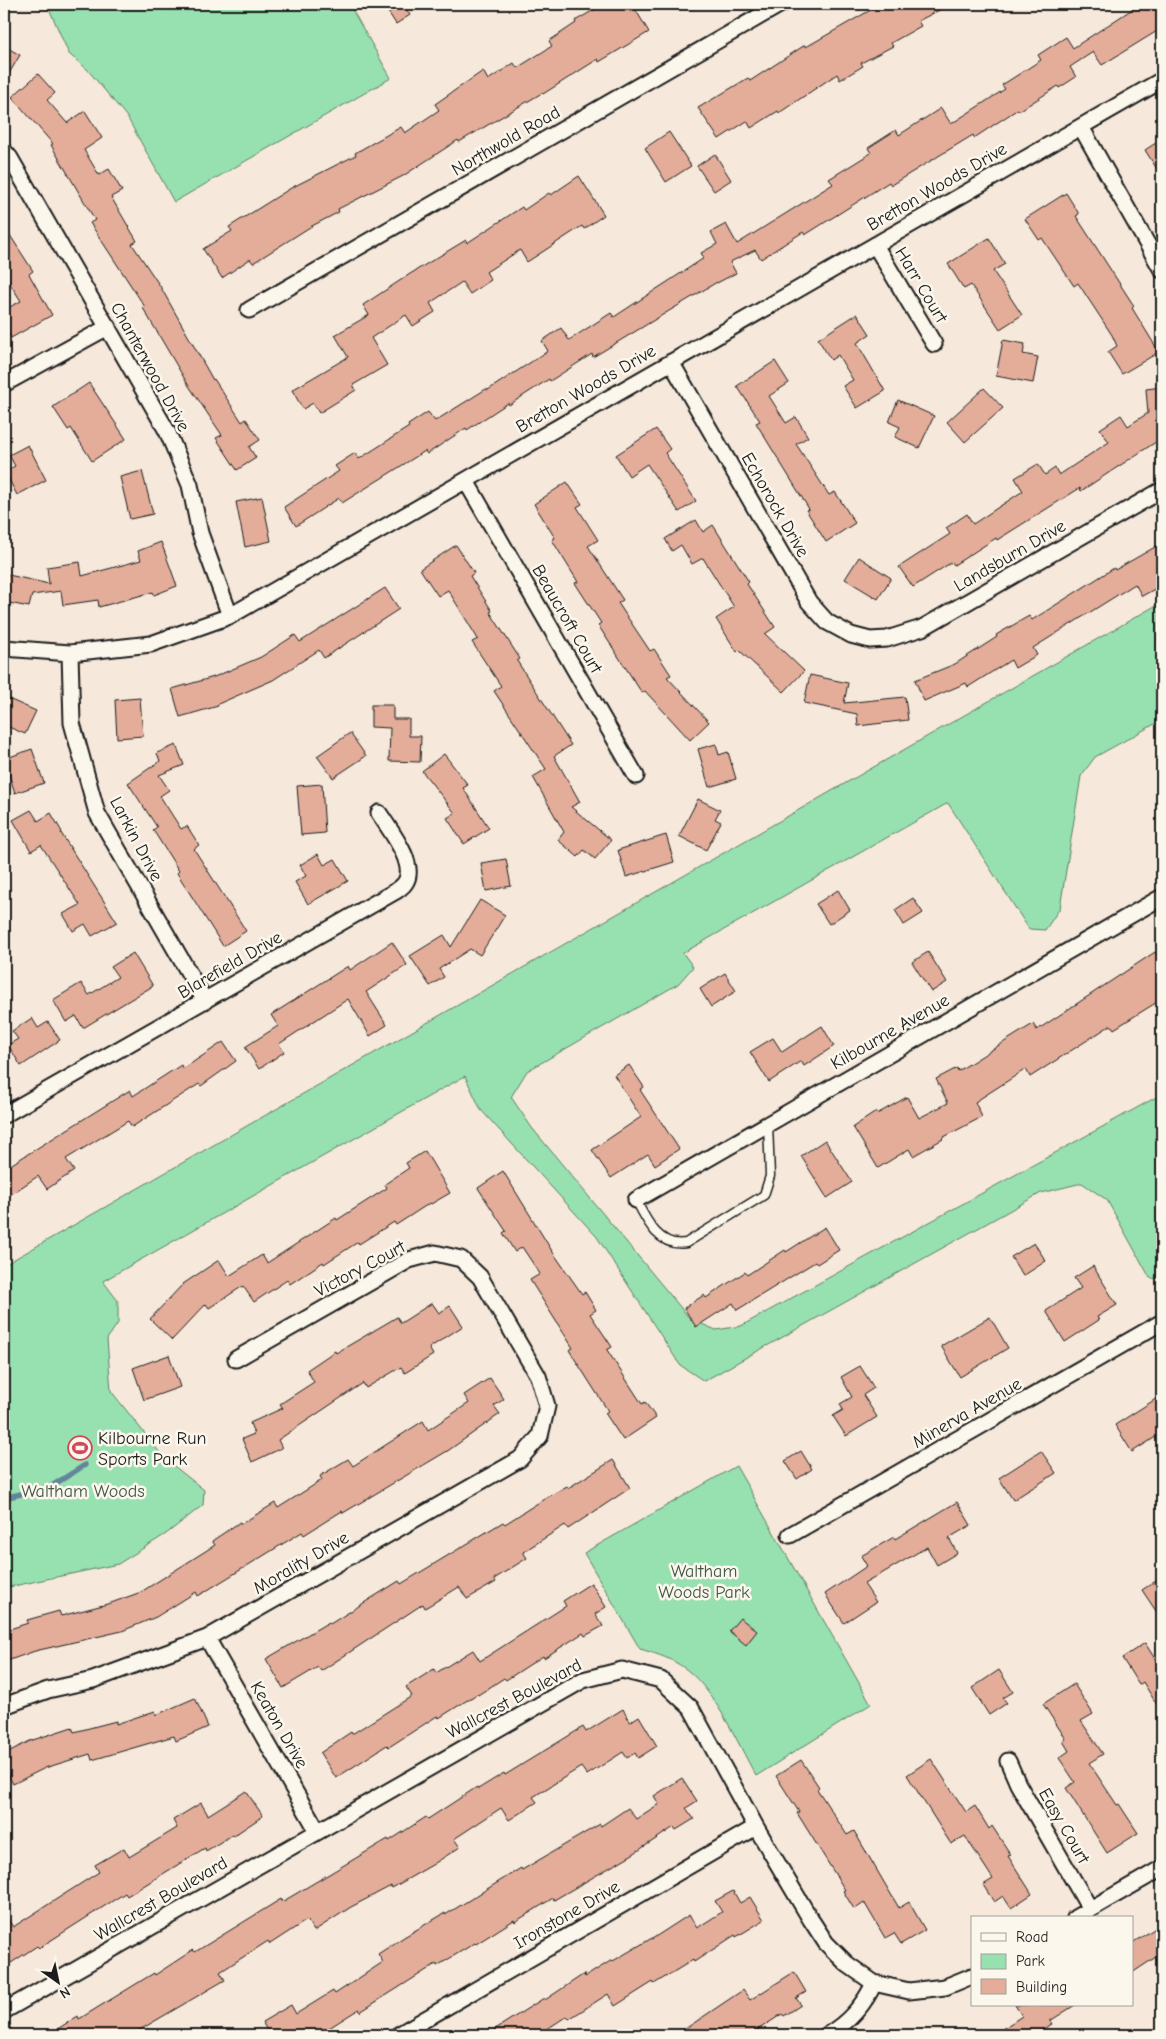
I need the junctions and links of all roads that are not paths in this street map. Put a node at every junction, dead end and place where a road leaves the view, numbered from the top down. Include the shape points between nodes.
1 (781, 4) edge
2 (1162, 80) edge
3 (1080, 127) junction
4 (4, 151) edge
5 (875, 245) junction
6 (1162, 270) edge
7 (249, 310) dead end
8 (108, 327) junction
9 (934, 344) dead end
10 (671, 362) junction
11 (4, 384) edge
12 (466, 481) junction
13 (1162, 490) edge
14 (230, 616) junction
15 (870, 640) joint
16 (4, 648) edge
17 (70, 653) junction
18 (636, 776) dead end
19 (379, 813) dead end
20 (1162, 897) edge
21 (205, 1001) junction
22 (4, 1115) edge
23 (768, 1124) junction
24 (636, 1200) joint
25 (1162, 1322) edge
26 (236, 1359) dead end
27 (538, 1376) joint
28 (790, 1536) dead end
29 (208, 1638) junction
30 (4, 1706) edge
31 (1008, 1761) dead end
32 (756, 1828) junction
33 (317, 1830) junction
34 (1162, 1868) edge
35 (1090, 1909) junction
36 (1078, 1916) edge
37 (971, 1976) edge
38 (874, 1983) junction
39 (4, 2011) edge
40 (398, 2035) edge
41 (827, 2035) edge

1 - 7 street, Northwold Road
2 - 3 street, Bretton Woods Drive
3 - 5 street, Bretton Woods Drive
3 - 6 street
4 - 8 street, Chanterwood Drive
5 - 9 street, Harr Court
5 - 10 street, Bretton Woods Drive
8 - 11 street
8 - 14 street, Chanterwood Drive via 167,432 190,485 200,533
10 - 12 street, Bretton Woods Drive
10 - 15 street, Echorock Drive via 809,602 827,622 851,635
12 - 14 street, Bretton Woods Drive
12 - 18 street, Beaucroft Court
13 - 15 street, Landsburn Drive via 922,628 887,639
14 - 17 street, Bretton Woods Drive via 151,644
16 - 17 street, Bretton Woods Drive
17 - 21 street, Larkin Drive via 72,723 97,813
19 - 21 street, Blarefield Drive via 405,857 409,870 406,882 396,891
20 - 23 street, Kilbourne Avenue
21 - 22 street, Blarefield Drive
23 - 24 street, Kilbourne Avenue
23 - 24 lane via 770,1176 764,1195 686,1243 677,1244 652,1231
25 - 28 street, Minerva Avenue
26 - 27 street, Victory Court via 409,1260 435,1253 461,1259 480,1277
27 - 29 street, Morality Drive via 547,1406 540,1436 520,1459
29 - 30 street, Morality Drive via 93,1680 48,1690
29 - 33 street, Keaton Drive
31 - 35 street, Easy Court
32 - 33 street, Wallcrest Boulevard via 691,1708 661,1680 622,1670 583,1680
32 - 38 street, Wallcrest Boulevard via 826,1943 847,1964
32 - 40 street, Ironstone Drive
33 - 39 street, Wallcrest Boulevard
34 - 35 street
35 - 36 street
37 - 38 street, Wallcrest Boulevard via 945,1988 909,1990
38 - 41 street via 867,1998 837,2030

